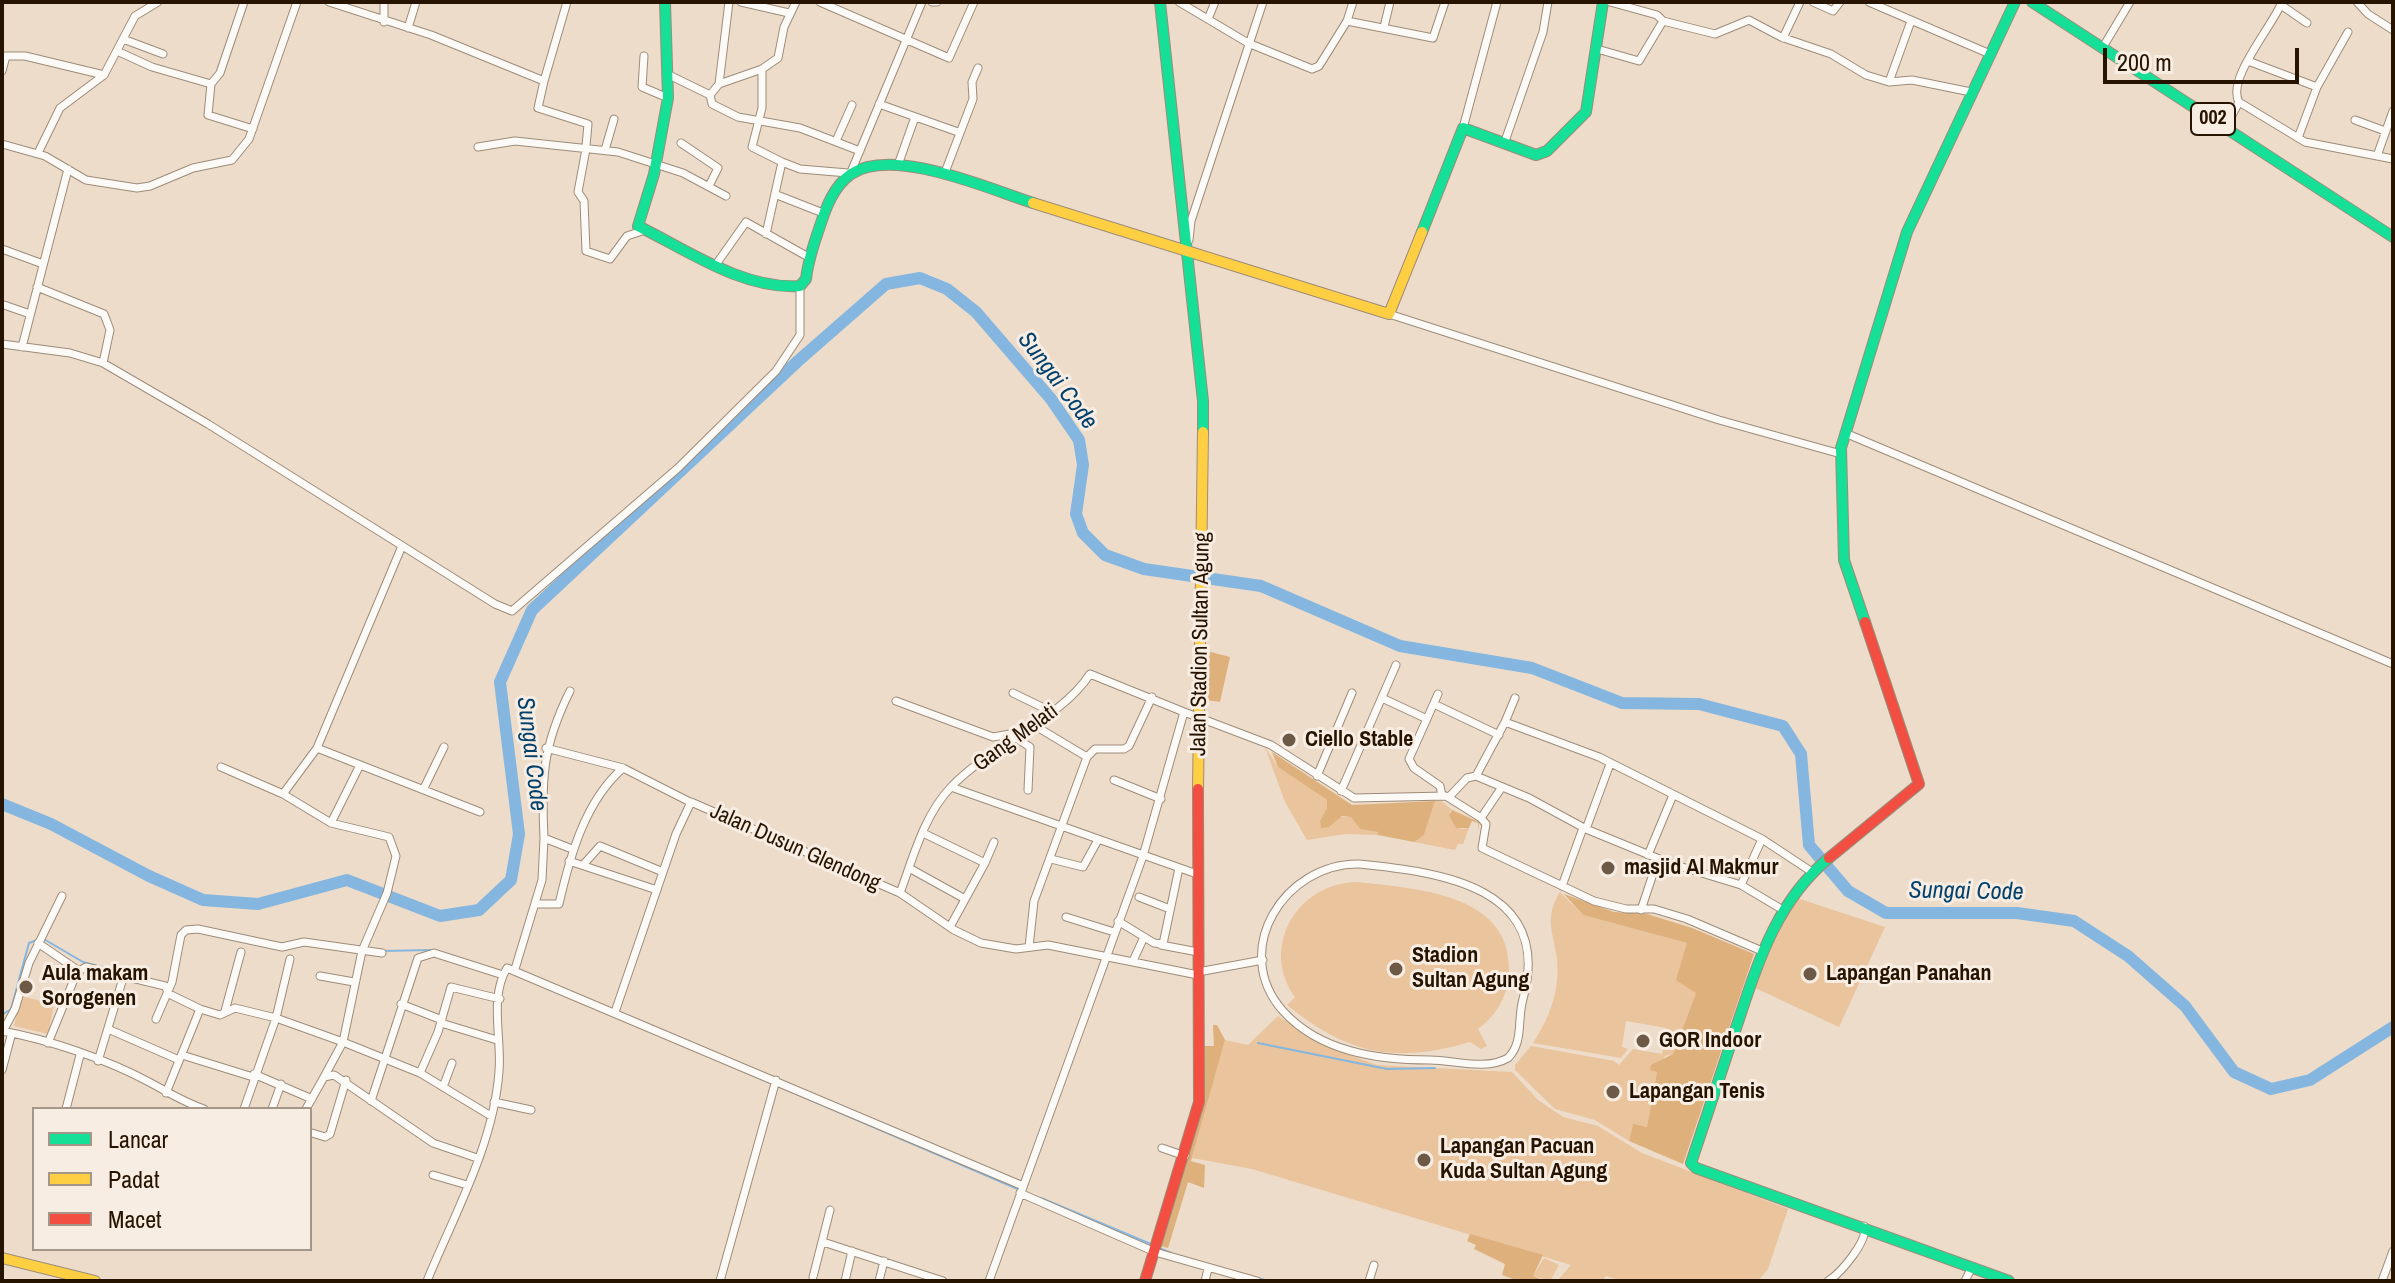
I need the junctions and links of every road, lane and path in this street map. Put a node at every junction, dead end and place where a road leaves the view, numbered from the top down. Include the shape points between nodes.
1 (158, 2) edge
2 (244, 2) edge
3 (297, 2) edge
4 (329, 2) edge
5 (384, 2) edge
6 (416, 2) edge
7 (567, 2) edge
8 (665, 2) edge
9 (729, 2) edge
10 (741, 2) edge
11 (796, 2) edge
12 (820, 2) edge
13 (922, 2) edge
14 (974, 2) edge
15 (1160, 2) edge
16 (1179, 2) edge
17 (1215, 2) edge
18 (1263, 2) edge
19 (1353, 2) edge
20 (1390, 2) edge
21 (1445, 2) edge
22 (1497, 2) edge
23 (1548, 2) edge
24 (1603, 2) edge
25 (1610, 2) edge
26 (1800, 2) edge
27 (1813, 2) edge
28 (1840, 2) edge
29 (1869, 2) edge
30 (2015, 2) edge
31 (2130, 2) edge
32 (2038, 3) edge
33 (2360, 3) edge
34 (832, 4) edge
35 (2281, 4) edge
36 (789, 13) junction
37 (1208, 19) junction
38 (1347, 21) junction
39 (1663, 21) junction
40 (1911, 21) junction
41 (384, 22) junction
42 (2307, 23) dead end
43 (1384, 27) junction
44 (408, 28) junction
45 (2393, 30) edge
46 (2348, 32) dead end
47 (905, 37) junction
48 (1783, 38) junction
49 (123, 39) junction
50 (1248, 43) junction
51 (2103, 47) junction
52 (1597, 49) junction
53 (117, 51) junction
54 (163, 54) dead end
55 (1990, 54) junction
56 (644, 56) dead end
57 (4, 61) edge
58 (2248, 61) junction
59 (978, 68) dead end
60 (762, 69) junction
61 (104, 75) junction
62 (669, 75) junction
63 (544, 81) junction
64 (1889, 82) junction
65 (211, 84) junction
66 (719, 84) junction
67 (2317, 87) junction
68 (1971, 92) junction
69 (710, 95) junction
70 (668, 98) junction
71 (2239, 102) junction
72 (879, 104) junction
73 (852, 105) dead end
74 (2393, 111) edge
75 (915, 117) junction
76 (614, 119) dead end
77 (760, 119) junction
78 (2355, 120) dead end
79 (2226, 127) junction
80 (1463, 128) junction
81 (253, 129) junction
82 (2385, 131) junction
83 (958, 132) junction
84 (2298, 138) junction
85 (836, 141) junction
86 (681, 143) dead end
87 (2, 144) edge
88 (1504, 144) junction
89 (478, 147) dead end
90 (586, 148) junction
91 (605, 150) junction
92 (860, 151) junction
93 (38, 153) junction
94 (2377, 156) junction
95 (2393, 159) edge
96 (782, 162) junction
97 (656, 164) junction
98 (898, 165) junction
99 (68, 169) junction
100 (849, 173) junction
101 (944, 175) junction
102 (709, 186) junction
103 (777, 195) junction
104 (726, 196) dead end
105 (823, 213) junction
106 (642, 231) junction
107 (766, 234) junction
108 (2393, 237) edge
109 (2, 249) edge
110 (1188, 250) junction
111 (810, 258) junction
112 (717, 263) junction
113 (43, 264) junction
114 (800, 286) junction
115 (37, 287) junction
116 (4, 305) dead end
117 (30, 314) junction
118 (1389, 314) junction
119 (2, 344) edge
120 (22, 347) junction
121 (103, 363) junction
122 (1845, 433) junction
123 (1841, 454) junction
124 (402, 546) junction
125 (2393, 664) edge
126 (1396, 665) dead end
127 (570, 691) dead end
128 (1013, 693) dead end
129 (1352, 693) dead end
130 (1438, 694) dead end
131 (1152, 697) junction
132 (1382, 698) junction
133 (1515, 698) dead end
134 (896, 701) dead end
135 (1434, 704) junction
136 (1050, 711) junction
137 (1184, 712) junction
138 (1199, 716) junction
139 (1427, 719) junction
140 (1505, 722) junction
141 (1032, 724) junction
142 (1499, 735) junction
143 (1015, 737) junction
144 (444, 747) dead end
145 (317, 748) junction
146 (546, 748) junction
147 (1087, 757) junction
148 (1610, 764) junction
149 (360, 765) junction
150 (221, 767) dead end
151 (623, 768) junction
152 (1317, 776) junction
153 (1476, 776) junction
154 (1114, 780) dead end
155 (951, 787) junction
156 (1502, 787) junction
157 (424, 788) junction
158 (1028, 790) dead end
159 (1341, 791) junction
160 (283, 794) junction
161 (1673, 795) junction
162 (1445, 797) junction
163 (1161, 799) junction
164 (690, 802) junction
165 (480, 812) dead end
166 (1481, 818) junction
167 (331, 823) junction
168 (1063, 828) junction
169 (1584, 828) junction
170 (923, 833) junction
171 (544, 838) junction
172 (1762, 839) junction
173 (1098, 840) junction
174 (994, 842) dead end
175 (572, 849) junction
176 (1648, 855) junction
177 (1143, 856) junction
178 (1051, 859) junction
179 (1658, 859) junction
180 (569, 861) junction
181 (985, 863) junction
182 (583, 865) junction
183 (909, 868) junction
184 (1179, 868) junction
185 (1813, 871) junction
186 (663, 872) junction
187 (1197, 874) junction
188 (1741, 885) junction
189 (1562, 886) junction
190 (657, 890) junction
191 (900, 893) junction
192 (62, 896) dead end
193 (1139, 897) dead end
194 (965, 899) junction
195 (535, 904) junction
196 (1170, 909) junction
197 (1641, 910) junction
198 (1783, 910) junction
199 (1066, 917) dead end
200 (1118, 921) junction
201 (951, 925) junction
202 (1114, 932) junction
203 (1144, 937) junction
204 (39, 940) junction
205 (1161, 945) junction
206 (1029, 947) junction
207 (362, 950) junction
208 (1762, 951) junction
209 (241, 952) dead end
210 (1198, 952) junction
211 (382, 953) dead end
212 (1107, 956) junction
213 (290, 959) dead end
214 (1263, 960) junction
215 (1133, 961) junction
216 (515, 969) junction
217 (79, 971) junction
218 (504, 973) junction
219 (1198, 974) junction
220 (124, 975) junction
221 (320, 976) dead end
222 (354, 982) junction
223 (168, 991) junction
224 (500, 999) junction
225 (401, 1004) junction
226 (200, 1009) junction
227 (225, 1011) junction
228 (615, 1012) junction
229 (276, 1018) junction
230 (156, 1019) dead end
231 (442, 1021) junction
232 (108, 1029) junction
233 (2, 1031) edge
234 (11, 1036) dead end
235 (497, 1040) junction
236 (343, 1042) junction
237 (48, 1043) junction
238 (5, 1045) edge
239 (80, 1055) junction
240 (180, 1058) junction
241 (98, 1061) junction
242 (387, 1062) junction
243 (452, 1063) dead end
244 (2, 1070) edge
245 (420, 1073) junction
246 (254, 1076) junction
247 (324, 1077) junction
248 (346, 1080) junction
249 (281, 1084) junction
250 (774, 1084) junction
251 (443, 1087) junction
252 (166, 1093) junction
253 (312, 1099) junction
254 (371, 1101) junction
255 (494, 1102) junction
256 (67, 1107) edge
257 (199, 1107) edge
258 (245, 1107) edge
259 (273, 1107) edge
260 (307, 1107) edge
261 (531, 1110) dead end
262 (491, 1116) junction
263 (312, 1133) edge
264 (1162, 1148) dead end
265 (1185, 1156) junction
266 (477, 1158) junction
267 (433, 1175) dead end
268 (467, 1185) junction
269 (1022, 1190) junction
270 (830, 1210) dead end
271 (1864, 1226) junction
272 (823, 1242) junction
273 (1156, 1249) junction
274 (852, 1251) junction
275 (2393, 1251) edge
276 (2, 1258) edge
277 (884, 1261) junction
278 (1374, 1265) dead end
279 (1972, 1267) junction
280 (1208, 1269) junction
281 (916, 1271) junction
282 (813, 1277) dead end
283 (95, 1281) edge
284 (427, 1281) edge
285 (720, 1281) edge
286 (845, 1281) edge
287 (879, 1281) edge
288 (914, 1281) edge
289 (943, 1281) edge
290 (989, 1281) edge
291 (1145, 1281) edge
292 (1205, 1281) edge
293 (1257, 1281) edge
294 (1369, 1281) edge
295 (1828, 1281) edge
296 (1965, 1281) edge
297 (2009, 1281) edge
298 (2382, 1281) edge

1 - 49 street via 137,14
2 - 65 street via 220,73
3 - 81 street
4 - 41 street
5 - 41 street
6 - 44 street
7 - 63 street
8 - 62 street
9 - 66 street
10 - 36 street
11 - 36 street
12 - 34 street
13 - 47 street
14 - 47 street via 951,57
15 - 110 street, Jalan Stadion Sultan Agung
16 - 37 street
17 - 37 street
18 - 50 street
19 - 38 street
20 - 43 street
21 - 43 street via 1433,38
22 - 80 street
23 - 88 street via 1543,32
24 - 52 street
25 - 39 street
26 - 48 street
27 - 28 street via 1833,11
29 - 40 street
30 - 55 street
31 - 51 street
32 - 51 street, 002
33 - 45 street
34 - 47 street
35 - 42 street
35 - 58 street
36 - 60 street via 778,58
37 - 50 street
38 - 43 street
38 - 50 street via 1317,68
39 - 48 street via 1715,34 1749,20
39 - 52 street via 1642,60
40 - 55 street
40 - 64 street
41 - 44 street
44 - 63 street
46 - 67 street
47 - 72 street
48 - 64 street
49 - 53 street
49 - 54 street
50 - 110 street via 1191,221
51 - 79 street, 002
52 - 88 street via 1583,116 1543,153 1530,155
53 - 61 street
53 - 65 street
55 - 68 street
56 - 70 street via 642,87
57 - 61 street via 25,56
58 - 67 street
58 - 71 street via 2235,87
59 - 83 street via 973,99
60 - 66 street
60 - 77 street
61 - 93 street via 64,102
62 - 69 street
62 - 70 street
63 - 90 street via 538,108 588,124
64 - 68 street via 1912,80
65 - 81 street via 208,115
66 - 69 street
67 - 84 street
68 - 122 street via 1907,232
69 - 77 street via 712,104 730,114
70 - 97 street
71 - 79 street
71 - 84 street
72 - 75 street
72 - 92 street
73 - 85 street
74 - 82 street
75 - 83 street
75 - 98 street
76 - 91 street
77 - 85 street
77 - 96 street via 752,150
78 - 82 street
79 - 108 street, 002
80 - 88 street
80 - 118 street
81 - 99 street via 232,160 193,168 143,188 99,183
82 - 94 street
83 - 101 street
84 - 94 street
85 - 92 street
86 - 102 street via 718,168
87 - 93 street
89 - 90 street via 515,141
90 - 91 street
90 - 106 street via 578,192 584,199 586,251 610,259 627,236
91 - 97 street
92 - 100 street
93 - 99 street
94 - 95 street
96 - 100 street
96 - 103 street
97 - 102 street
97 - 106 street via 638,223
98 - 100 street
98 - 101 street
99 - 113 street
100 - 105 street via 833,190
101 - 110 street
102 - 104 street
103 - 105 street
103 - 107 street
105 - 111 street
106 - 112 street
107 - 111 street
107 - 112 street via 745,223
109 - 113 street
110 - 118 street
110 - 138 street, Jalan Stadion Sultan Agung via 1203,389
111 - 114 street
112 - 114 street via 749,279
113 - 115 street
114 - 124 street via 800,335 776,371 678,468 516,610 495,604
115 - 117 street
115 - 121 street via 104,314 110,330
116 - 117 street
117 - 120 street
118 - 123 street
119 - 120 street
120 - 121 street
121 - 124 street
122 - 123 street
122 - 125 street
123 - 185 street via 1844,560 1920,781
124 - 145 street
126 - 132 street
127 - 146 street
128 - 136 street
129 - 152 street
130 - 135 street
131 - 136 street, Gang Melati via 1090,674 1076,695
131 - 137 street, Gang Melati
131 - 147 street via 1129,746 1095,749
132 - 139 street
132 - 159 street
133 - 140 street
134 - 143 street via 979,733
135 - 139 street
135 - 142 street
136 - 141 street, Gang Melati
137 - 138 street, Gang Melati
137 - 163 street
138 - 152 street, Gang Melati via 1271,745
138 - 187 street, Jalan Stadion Sultan Agung
139 - 162 street via 1410,765 1440,786
140 - 142 street
140 - 148 street
141 - 143 street, Gang Melati
141 - 147 street
142 - 153 street
143 - 155 street, Gang Melati
143 - 158 street via 1032,751
144 - 157 street
145 - 149 street
145 - 160 street
146 - 151 street
146 - 171 street
147 - 168 street
148 - 161 street
148 - 169 street
149 - 157 street
149 - 167 street
150 - 160 street
151 - 164 street
151 - 175 street via 609,780
152 - 159 street, Gang Melati
153 - 156 street
153 - 162 street
154 - 163 street
155 - 168 street
155 - 170 street, Gang Melati
156 - 166 street
156 - 169 street
157 - 165 street
159 - 162 street, Gang Melati via 1361,800
160 - 167 street
161 - 172 street
161 - 176 street
162 - 166 street
163 - 177 street
164 - 186 street, Jalan Dusun Glendong
164 - 191 street, Jalan Dusun Glendong
166 - 189 street via 1486,827 1482,848
167 - 207 street via 389,837 396,856 381,911
168 - 173 street
168 - 178 street
169 - 176 street
169 - 189 street
170 - 181 street
170 - 183 street, Gang Melati
171 - 175 street
171 - 195 street via 544,871
172 - 185 street
172 - 188 street
173 - 177 street
173 - 178 street via 1083,867
174 - 181 street
175 - 180 street
176 - 179 street
177 - 184 street
177 - 200 street
178 - 206 street via 1034,901
179 - 188 street
179 - 197 street
180 - 182 street
180 - 195 street via 558,905
181 - 194 street
182 - 186 street via 600,846
182 - 190 street
183 - 191 street, Gang Melati
183 - 194 street
184 - 187 street
184 - 196 street
185 - 198 street
186 - 190 street, Jalan Dusun Glendong
187 - 210 street, Jalan Stadion Sultan Agung
188 - 198 street
189 - 197 street via 1594,901
190 - 228 street, Jalan Dusun Glendong
191 - 201 street, Jalan Dusun Glendong
192 - 204 street
193 - 196 street
194 - 201 street
195 - 216 street
196 - 205 street
197 - 208 street via 1687,919
198 - 208 street
199 - 202 street
200 - 202 street
200 - 203 street
201 - 206 street, Jalan Dusun Glendong via 981,943
202 - 212 street
203 - 205 street
203 - 215 street
204 - 217 street
204 - 233 street
205 - 210 street
206 - 212 street, Jalan Dusun Glendong via 1048,945
207 - 211 street
207 - 222 street
207 - 223 street via 304,942 282,947 191,928 181,935
208 - 271 street via 1691,1163
209 - 227 street
210 - 219 street, Jalan Stadion Sultan Agung
212 - 215 street, Jalan Dusun Glendong
212 - 269 street
213 - 229 street
214 - 214 street via 1270,991 1283,1011 1314,1034 1357,1053 1397,1061 1491,1064 1508,1058 1518,1042 1529,973 1524,939 1502,903 1465,882 1367,865 1319,870 1278,906
214 - 219 street
215 - 219 street, Jalan Dusun Glendong
216 - 218 street
216 - 228 street
217 - 220 street via 89,967
217 - 237 street
218 - 224 street
218 - 225 street via 429,953 416,961
219 - 265 street, Jalan Stadion Sultan Agung via 1199,1102
220 - 223 street
220 - 232 street
221 - 222 street
222 - 236 street
223 - 226 street
223 - 230 street
224 - 231 street via 452,986
224 - 235 street
225 - 231 street
225 - 242 street
226 - 227 street via 220,1015
226 - 240 street
227 - 229 street via 235,1008
228 - 250 street
229 - 236 street
229 - 246 street
231 - 235 street
231 - 245 street
232 - 240 street
232 - 241 street
233 - 237 street
234 - 238 street
235 - 255 street via 500,1070
236 - 242 street
236 - 247 street
237 - 239 street
238 - 244 street
239 - 241 street
239 - 256 street
240 - 246 street
240 - 252 street
241 - 252 street
242 - 245 street
242 - 254 street
243 - 251 street
245 - 251 street
246 - 249 street
246 - 258 street
247 - 248 street
247 - 253 street
248 - 254 street
248 - 263 street via 328,1136
249 - 253 street
249 - 259 street
250 - 269 street
250 - 285 street
251 - 262 street
252 - 257 street
253 - 260 street
254 - 266 street via 433,1143
255 - 261 street
255 - 262 street
262 - 266 street
264 - 265 street
265 - 273 street, Jalan Stadion Sultan Agung
266 - 268 street
267 - 268 street
268 - 284 street
269 - 273 street
269 - 290 street
270 - 272 street
271 - 279 street
271 - 295 street via 1865,1236
272 - 274 street
272 - 282 street
273 - 280 street
273 - 291 street, Jalan Stadion Sultan Agung
274 - 277 street
274 - 286 street
275 - 298 street
276 - 283 street
277 - 281 street
277 - 287 street
278 - 294 street
279 - 296 street
279 - 297 street
280 - 292 street
280 - 293 street
281 - 288 street
281 - 289 street

